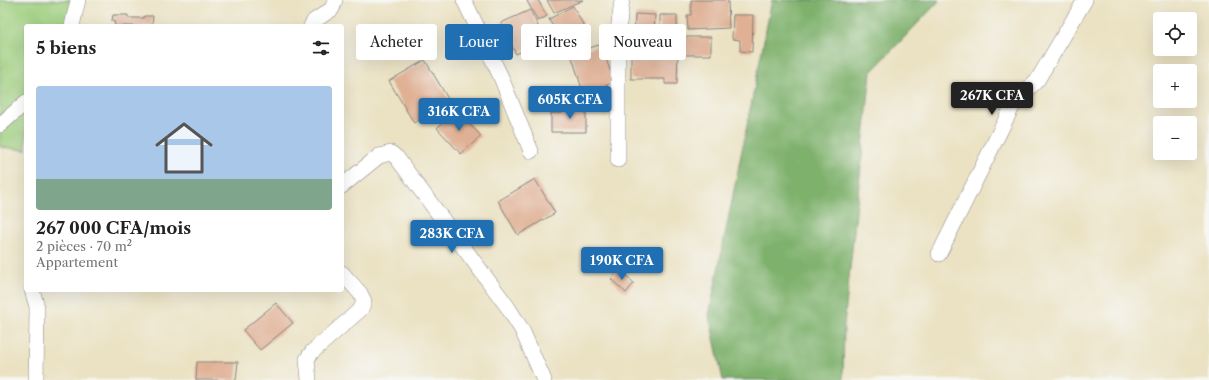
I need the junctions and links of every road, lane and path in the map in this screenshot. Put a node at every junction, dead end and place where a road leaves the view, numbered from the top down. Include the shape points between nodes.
1 (78, 0) edge
2 (335, 0) edge
3 (464, 0) edge
4 (622, 0) edge
5 (1085, 0) edge
6 (72, 24) edge
7 (312, 24) edge
8 (24, 104) edge
9 (0, 125) edge
10 (531, 151) dead end
11 (618, 160) dead end
12 (344, 184) edge
13 (939, 254) dead end
14 (344, 275) edge
15 (33, 292) edge
16 (36, 380) edge
17 (309, 380) edge
18 (544, 380) edge

1 - 6 street
2 - 7 street via 332,9
3 - 10 street via 500,75
4 - 11 street via 618,31
5 - 13 street via 1038,80 1013,105
8 - 9 street
12 - 18 street via 379,156 391,153 397,158 507,306 522,330
14 - 17 street via 364,301 361,309 307,359
15 - 16 street via 37,307

